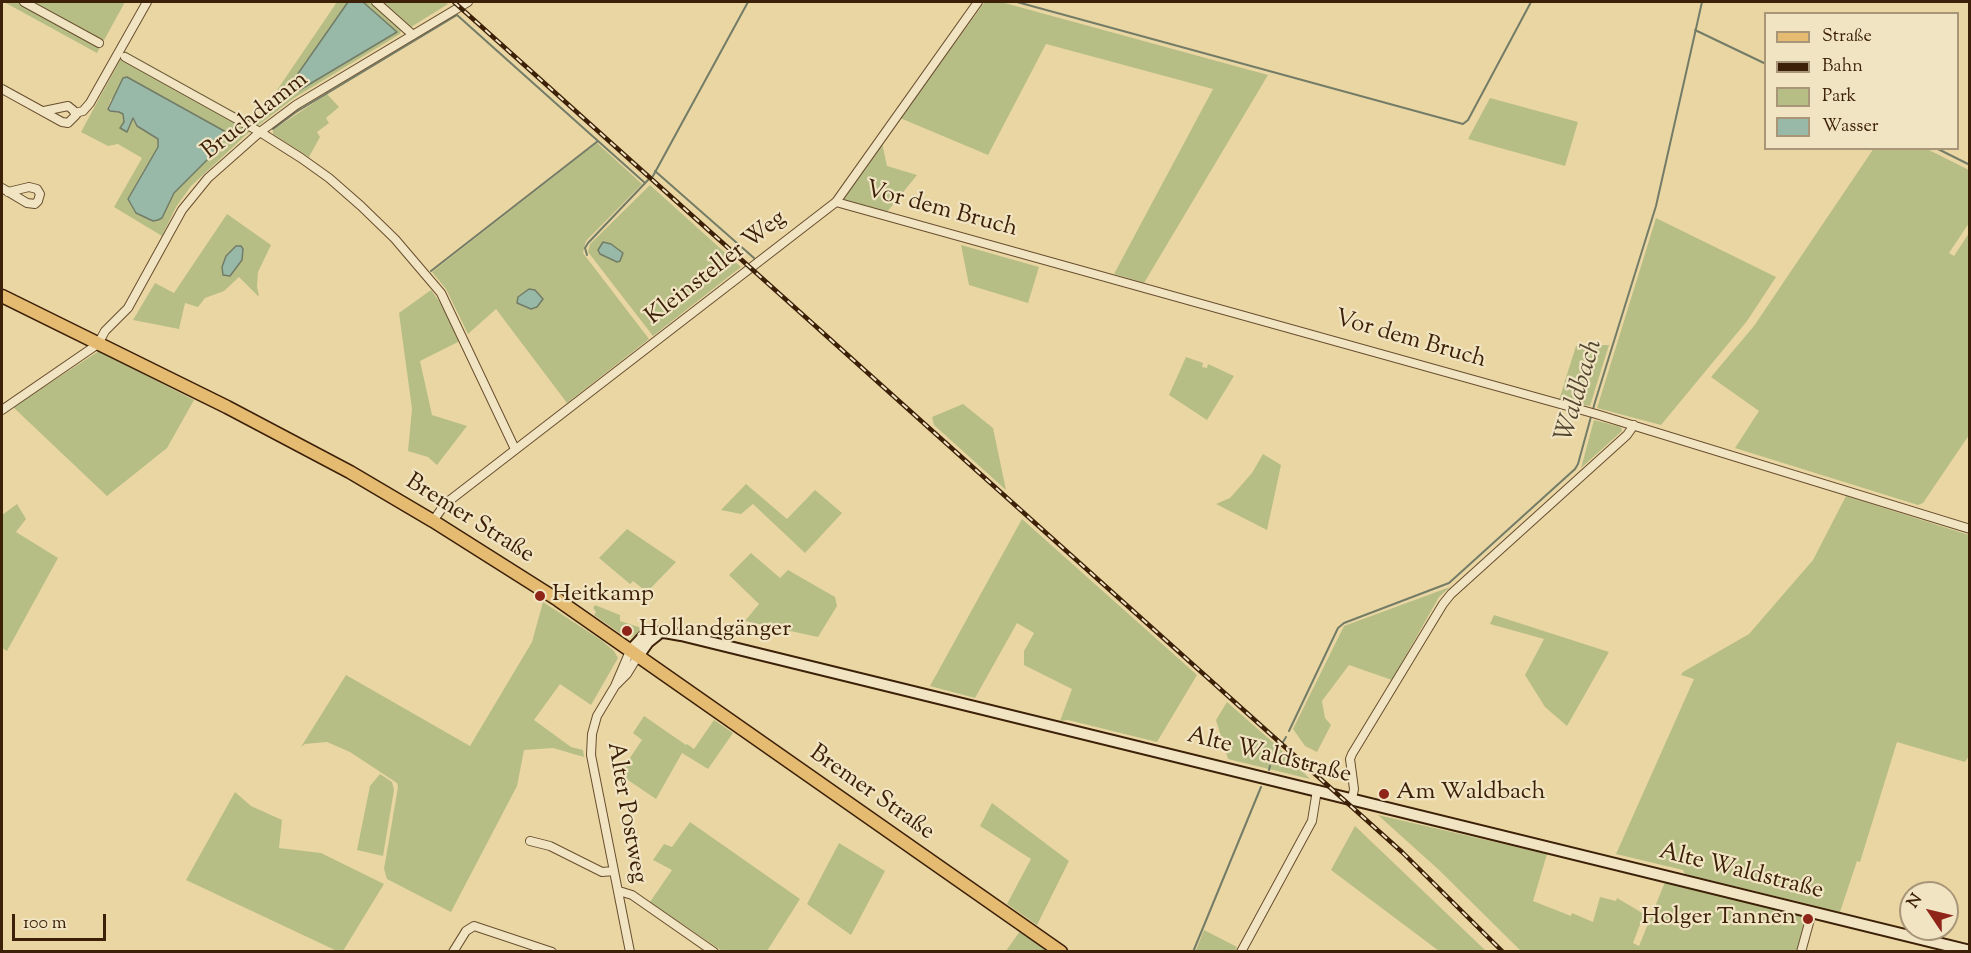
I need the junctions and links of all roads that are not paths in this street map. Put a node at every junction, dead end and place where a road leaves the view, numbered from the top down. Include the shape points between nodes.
1 (24, 2) edge
2 (147, 2) edge
3 (376, 2) edge
4 (468, 2) edge
5 (978, 2) edge
6 (413, 35) junction
7 (99, 43) dead end
8 (125, 57) dead end
9 (2, 89) edge
10 (44, 111) junction
11 (75, 113) junction
12 (260, 132) junction
13 (836, 202) junction
14 (2, 296) edge
15 (98, 344) junction
16 (2, 410) edge
17 (1634, 425) junction
18 (515, 449) junction
19 (433, 521) junction
20 (1970, 529) edge
21 (634, 653) junction
22 (1317, 790) junction
23 (1352, 799) junction
24 (530, 841) dead end
25 (614, 871) junction
26 (618, 891) junction
27 (1812, 912) junction
28 (453, 951) edge
29 (552, 951) edge
30 (630, 951) edge
31 (714, 951) edge
32 (1061, 951) edge
33 (1241, 951) edge
34 (1801, 951) edge
35 (1970, 951) edge

1 - 7 street
2 - 11 street via 90,103
3 - 6 street
4 - 6 street, Bruchdamm
5 - 13 street, Kleinsteller Weg
6 - 12 street, Bruchdamm via 296,105
8 - 12 street
9 - 10 street
10 - 11 street via 68,106
10 - 11 street via 65,123 73,120
12 - 15 street, Bruchdamm via 208,178 182,210 128,308
12 - 18 street via 329,178 361,206 441,293
13 - 17 street, Vor dem Bruch
13 - 18 street, Kleinsteller Weg
14 - 15 main road, Bremer Straße
15 - 16 street, Bruchdamm
15 - 19 main road, Bremer Straße via 227,407
17 - 20 street, Vor dem Bruch
17 - 23 street via 1443,604 1352,754
18 - 19 street, Kleinsteller Weg via 445,504
19 - 21 main road, Bremer Straße
21 - 22 street, Alte Waldstraße via 646,634 664,632
21 - 25 street, Alter Postweg via 597,716 592,734 591,755
21 - 32 main road, Bremer Straße
22 - 23 street, Alte Waldstraße
22 - 33 street via 1312,821
23 - 27 street, Alte Waldstraße
24 - 25 street via 550,846 602,872
25 - 26 street, Alter Postweg
26 - 30 street, Alter Postweg
26 - 31 street via 632,895
27 - 34 street
27 - 35 street, Alte Waldstraße
28 - 29 street via 474,926

